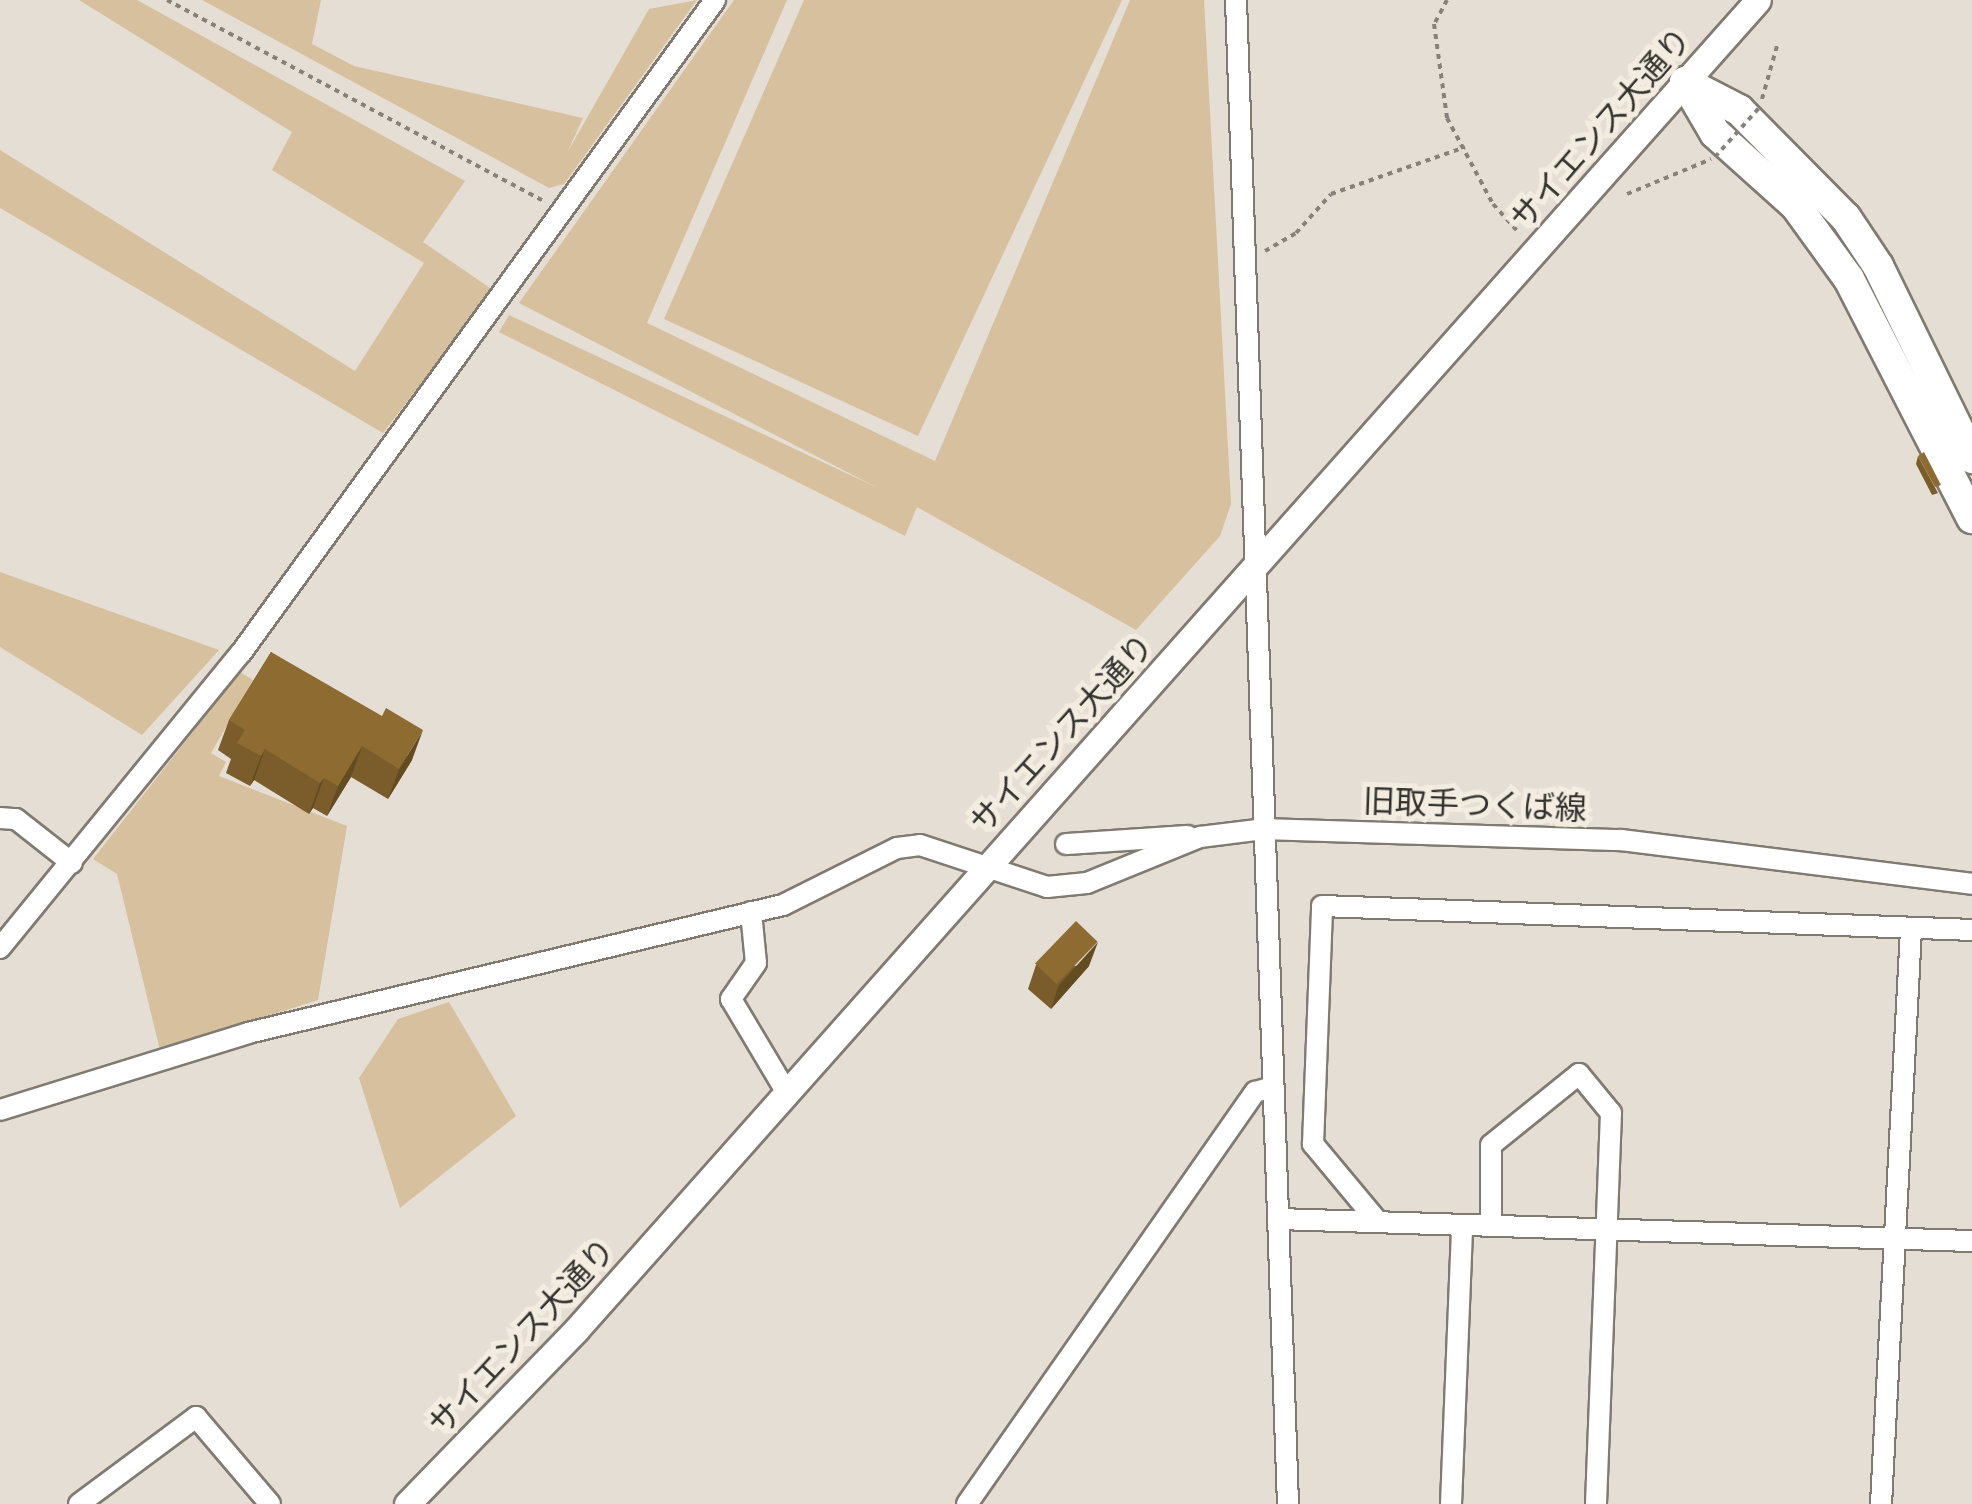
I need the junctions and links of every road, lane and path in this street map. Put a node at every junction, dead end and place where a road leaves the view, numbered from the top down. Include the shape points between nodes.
1 (168, 0) edge
2 (715, 0) edge
3 (1236, 0) edge
4 (1446, 0) edge
5 (1758, 0) edge
6 (1777, 46) dead end
7 (1684, 82) junction
8 (1465, 147) junction
9 (1627, 194) dead end
10 (563, 212) junction
11 (1535, 254) junction
12 (1242, 265) junction
13 (1972, 458) edge
14 (1972, 518) edge
15 (1255, 565) junction
16 (0, 818) edge
17 (1264, 828) junction
18 (1200, 837) junction
19 (1066, 844) dead end
20 (72, 863) junction
21 (985, 870) junction
22 (1972, 884) edge
23 (751, 912) junction
24 (1912, 930) junction
25 (1972, 930) edge
26 (0, 948) edge
27 (1273, 1088) junction
28 (787, 1094) junction
29 (0, 1110) edge
30 (1278, 1219) junction
31 (1378, 1222) junction
32 (1462, 1225) junction
33 (1491, 1226) junction
34 (1607, 1230) junction
35 (1890, 1238) junction
36 (1972, 1242) edge
37 (79, 1504) edge
38 (270, 1504) edge
39 (408, 1504) edge
40 (967, 1504) edge
41 (1288, 1504) edge
42 (1451, 1504) edge
43 (1596, 1504) edge
44 (1881, 1504) edge

1 - 10 path
2 - 10 street
3 - 12 street
4 - 8 path via 1434,24 1437,70 1447,118
5 - 7 main road, サイエンス大通り
6 - 9 path, bridge via 1760,108 1715,157
7 - 11 main road, サイエンス大通り
7 - 13 highway via 1738,110 1846,218 1878,266
7 - 14 highway via 1715,133 1796,206 1849,279
8 - 11 path via 1493,204
8 - 12 path via 1331,194 1296,232
10 - 20 street via 241,653
11 - 15 main road, サイエンス大通り
12 - 15 street
15 - 17 street
15 - 21 main road, サイエンス大通り
16 - 20 street via 16,820
17 - 18 street, 旧取手つくば線
17 - 22 street, 旧取手つくば線 via 1621,840
17 - 27 street
18 - 19 street via 1153,834
18 - 21 street, 旧取手つくば線 via 1068,887
20 - 26 street
21 - 23 street, 旧取手つくば線 via 920,844 898,848 783,905
21 - 28 main road, サイエンス大通り
23 - 28 street via 756,963 731,1000
23 - 29 street, 旧取手つくば線 via 248,1034
24 - 25 street
24 - 31 street via 1322,906 1313,1144
24 - 35 street
27 - 30 street
27 - 40 street via 1255,1092
28 - 39 main road, サイエンス大通り
30 - 31 street
30 - 41 street
31 - 32 street
32 - 33 street
32 - 42 street
33 - 34 street
33 - 34 street via 1491,1144 1580,1074 1610,1113
34 - 35 street
34 - 43 street
35 - 36 street
35 - 44 street
37 - 38 street via 196,1417

